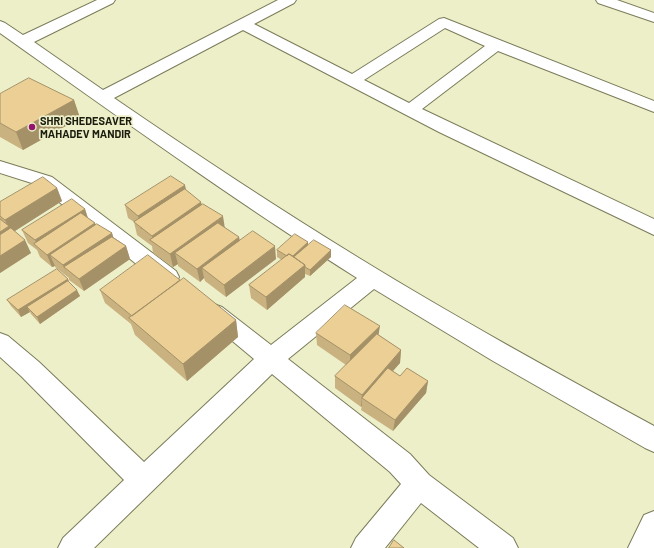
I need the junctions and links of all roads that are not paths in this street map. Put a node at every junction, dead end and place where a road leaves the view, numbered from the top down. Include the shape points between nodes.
1 (108, 0) edge
2 (289, 0) edge
3 (603, 0) edge
4 (654, 18) edge
5 (243, 24) junction
6 (11, 34) edge
7 (496, 45) junction
8 (353, 80) junction
9 (101, 98) junction
10 (654, 107) edge
11 (410, 110) junction
12 (0, 167) edge
13 (654, 228) edge
14 (374, 278) junction
15 (0, 343) edge
16 (272, 358) junction
17 (654, 440) edge
18 (144, 481) junction
19 (419, 484) junction
20 (654, 525) edge
21 (73, 548) edge
22 (366, 548) edge
23 (503, 548) edge
24 (643, 548) edge

1 - 6 street
2 - 5 street
3 - 4 street
5 - 8 street
5 - 9 street
6 - 9 street
7 - 8 street via 444,22
7 - 10 street
7 - 11 street
8 - 11 street
9 - 14 street via 238,191
11 - 13 street
12 - 16 street via 35,187 190,294
14 - 16 street
14 - 17 street via 496,351
15 - 18 street
16 - 18 street
16 - 19 street via 400,463
18 - 21 street
19 - 22 street
19 - 23 street
20 - 24 street

